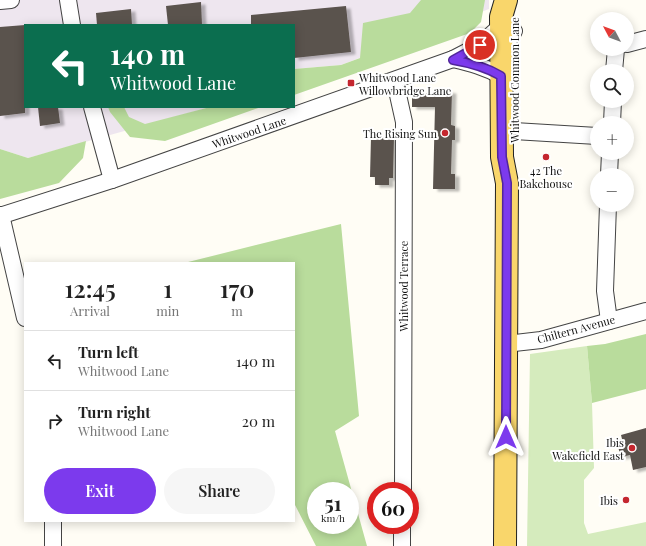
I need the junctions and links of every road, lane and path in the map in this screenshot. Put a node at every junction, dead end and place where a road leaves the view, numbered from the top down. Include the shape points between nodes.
1 (11, 0) edge
2 (68, 0) edge
3 (506, 0) edge
4 (515, 0) edge
5 (0, 1) edge
6 (72, 24) edge
7 (507, 29) junction
8 (646, 39) edge
9 (634, 42) edge
10 (501, 50) junction
11 (453, 60) junction
12 (478, 65) junction
13 (501, 76) junction
14 (393, 82) junction
15 (92, 108) edge
16 (514, 131) junction
17 (590, 136) edge
18 (112, 180) junction
19 (507, 183) junction
20 (608, 212) edge
21 (0, 215) edge
22 (646, 311) edge
23 (24, 314) edge
24 (609, 321) junction
25 (506, 344) junction
26 (403, 482) edge
27 (53, 522) edge
28 (402, 534) edge
29 (53, 546) edge
30 (402, 546) edge
31 (505, 546) edge

1 - 5 street
2 - 6 street
3 - 7 main road, Whitwood Common Lane via 501,17
4 - 7 main road, Whitwood Common Lane
7 - 10 main road, Whitwood Common Lane
7 - 11 street, Whitwood Lane
7 - 16 main road, Whitwood Common Lane
8 - 9 street
10 - 12 street
10 - 13 main road, Whitwood Common Lane
11 - 12 street
11 - 14 street, Whitwood Lane
12 - 13 street
13 - 19 main road, Whitwood Common Lane via 502,157
14 - 18 street, Whitwood Lane
14 - 26 street, Whitwood Terrace via 404,122
15 - 18 street
16 - 17 street
16 - 19 main road, Whitwood Common Lane via 514,167
18 - 21 street, Whitwood Lane
19 - 25 main road, Whitwood Common Lane
20 - 24 street via 605,291
21 - 23 street
22 - 24 street, Chiltern Avenue
24 - 25 street, Chiltern Avenue via 541,340
25 - 31 main road, Whitwood Common Lane
27 - 29 street
28 - 30 street

